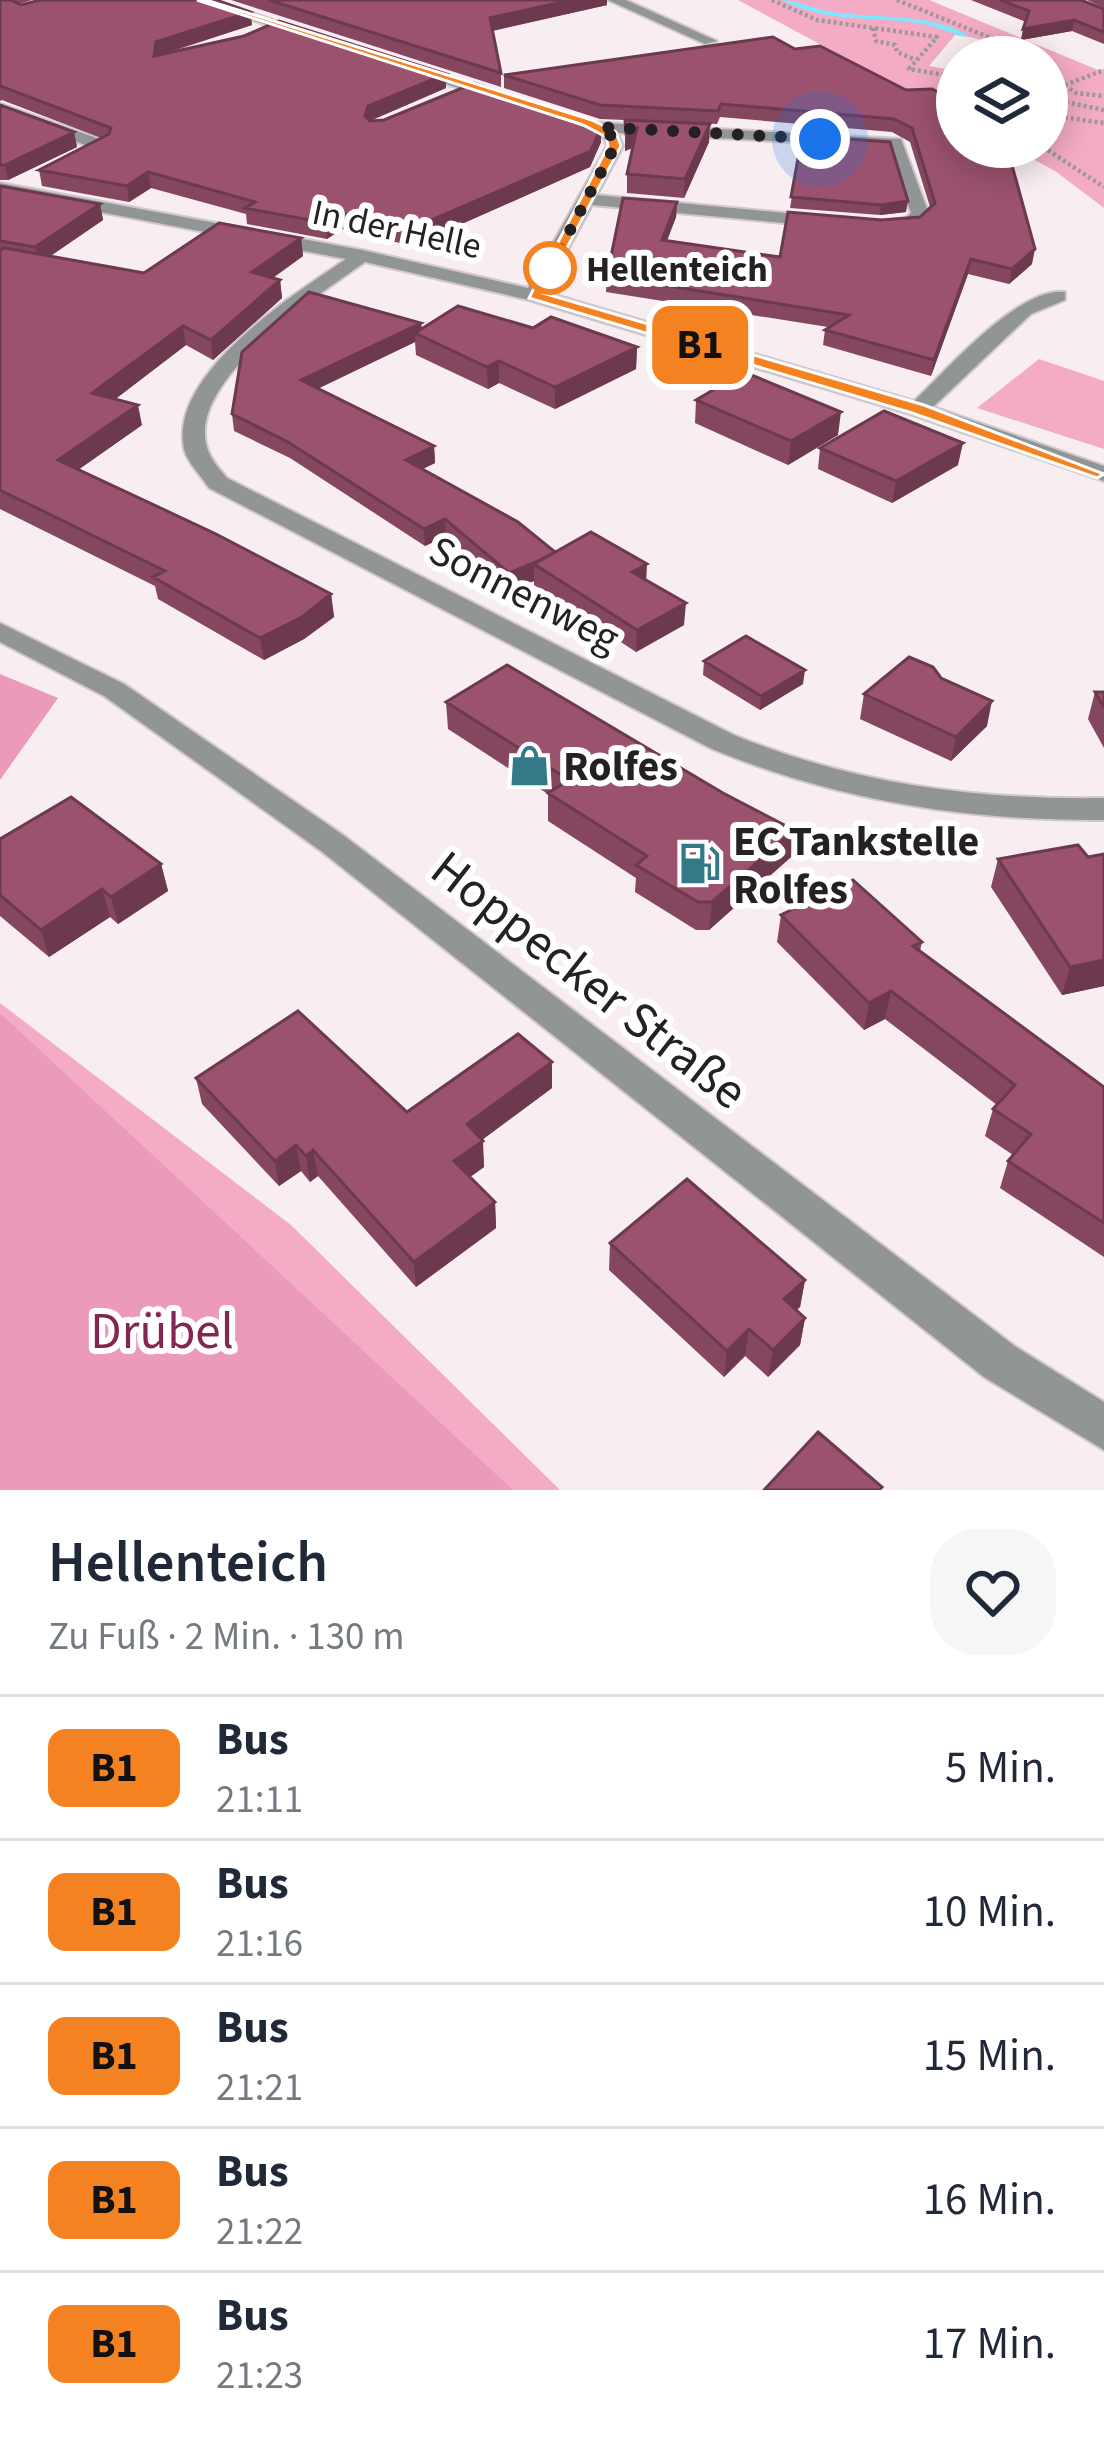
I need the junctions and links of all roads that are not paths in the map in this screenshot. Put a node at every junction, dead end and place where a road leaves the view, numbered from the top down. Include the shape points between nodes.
1 (202, 0) edge
2 (616, 0) edge
3 (268, 4) edge
4 (234, 10) junction
5 (278, 25) junction
6 (259, 34) edge
7 (710, 41) edge
8 (340, 46) edge
9 (382, 59) edge
10 (472, 88) junction
11 (453, 96) edge
12 (527, 105) edge
13 (0, 109) edge
14 (577, 119) edge
15 (600, 127) junction
16 (64, 165) edge
17 (46, 173) edge
18 (4, 192) edge
19 (588, 200) junction
20 (362, 256) junction
21 (534, 295) junction
22 (1058, 296) dead end
23 (918, 409) junction
24 (1104, 474) edge
25 (0, 631) edge
26 (1104, 809) edge
27 (1104, 1428) edge

1 - 4 street
2 - 7 street
3 - 4 street
4 - 5 street
5 - 6 street
5 - 8 street
9 - 10 street
10 - 11 street
10 - 12 street
13 - 16 street via 102,146
14 - 15 street
15 - 19 street via 616,142
15 - 19 street via 895,142 918,218 854,224
17 - 18 street, In der Helle
18 - 20 street, In der Helle
19 - 21 street
20 - 21 street, In der Helle
20 - 26 street, Sonnenweg via 252,335 219,377 200,407 192,442 218,483 784,769 944,802
21 - 23 street, In der Helle
22 - 23 street via 1024,310
23 - 24 street, In der Helle
25 - 27 street, Hoppecker Straße via 114,690 315,831 1000,1362

